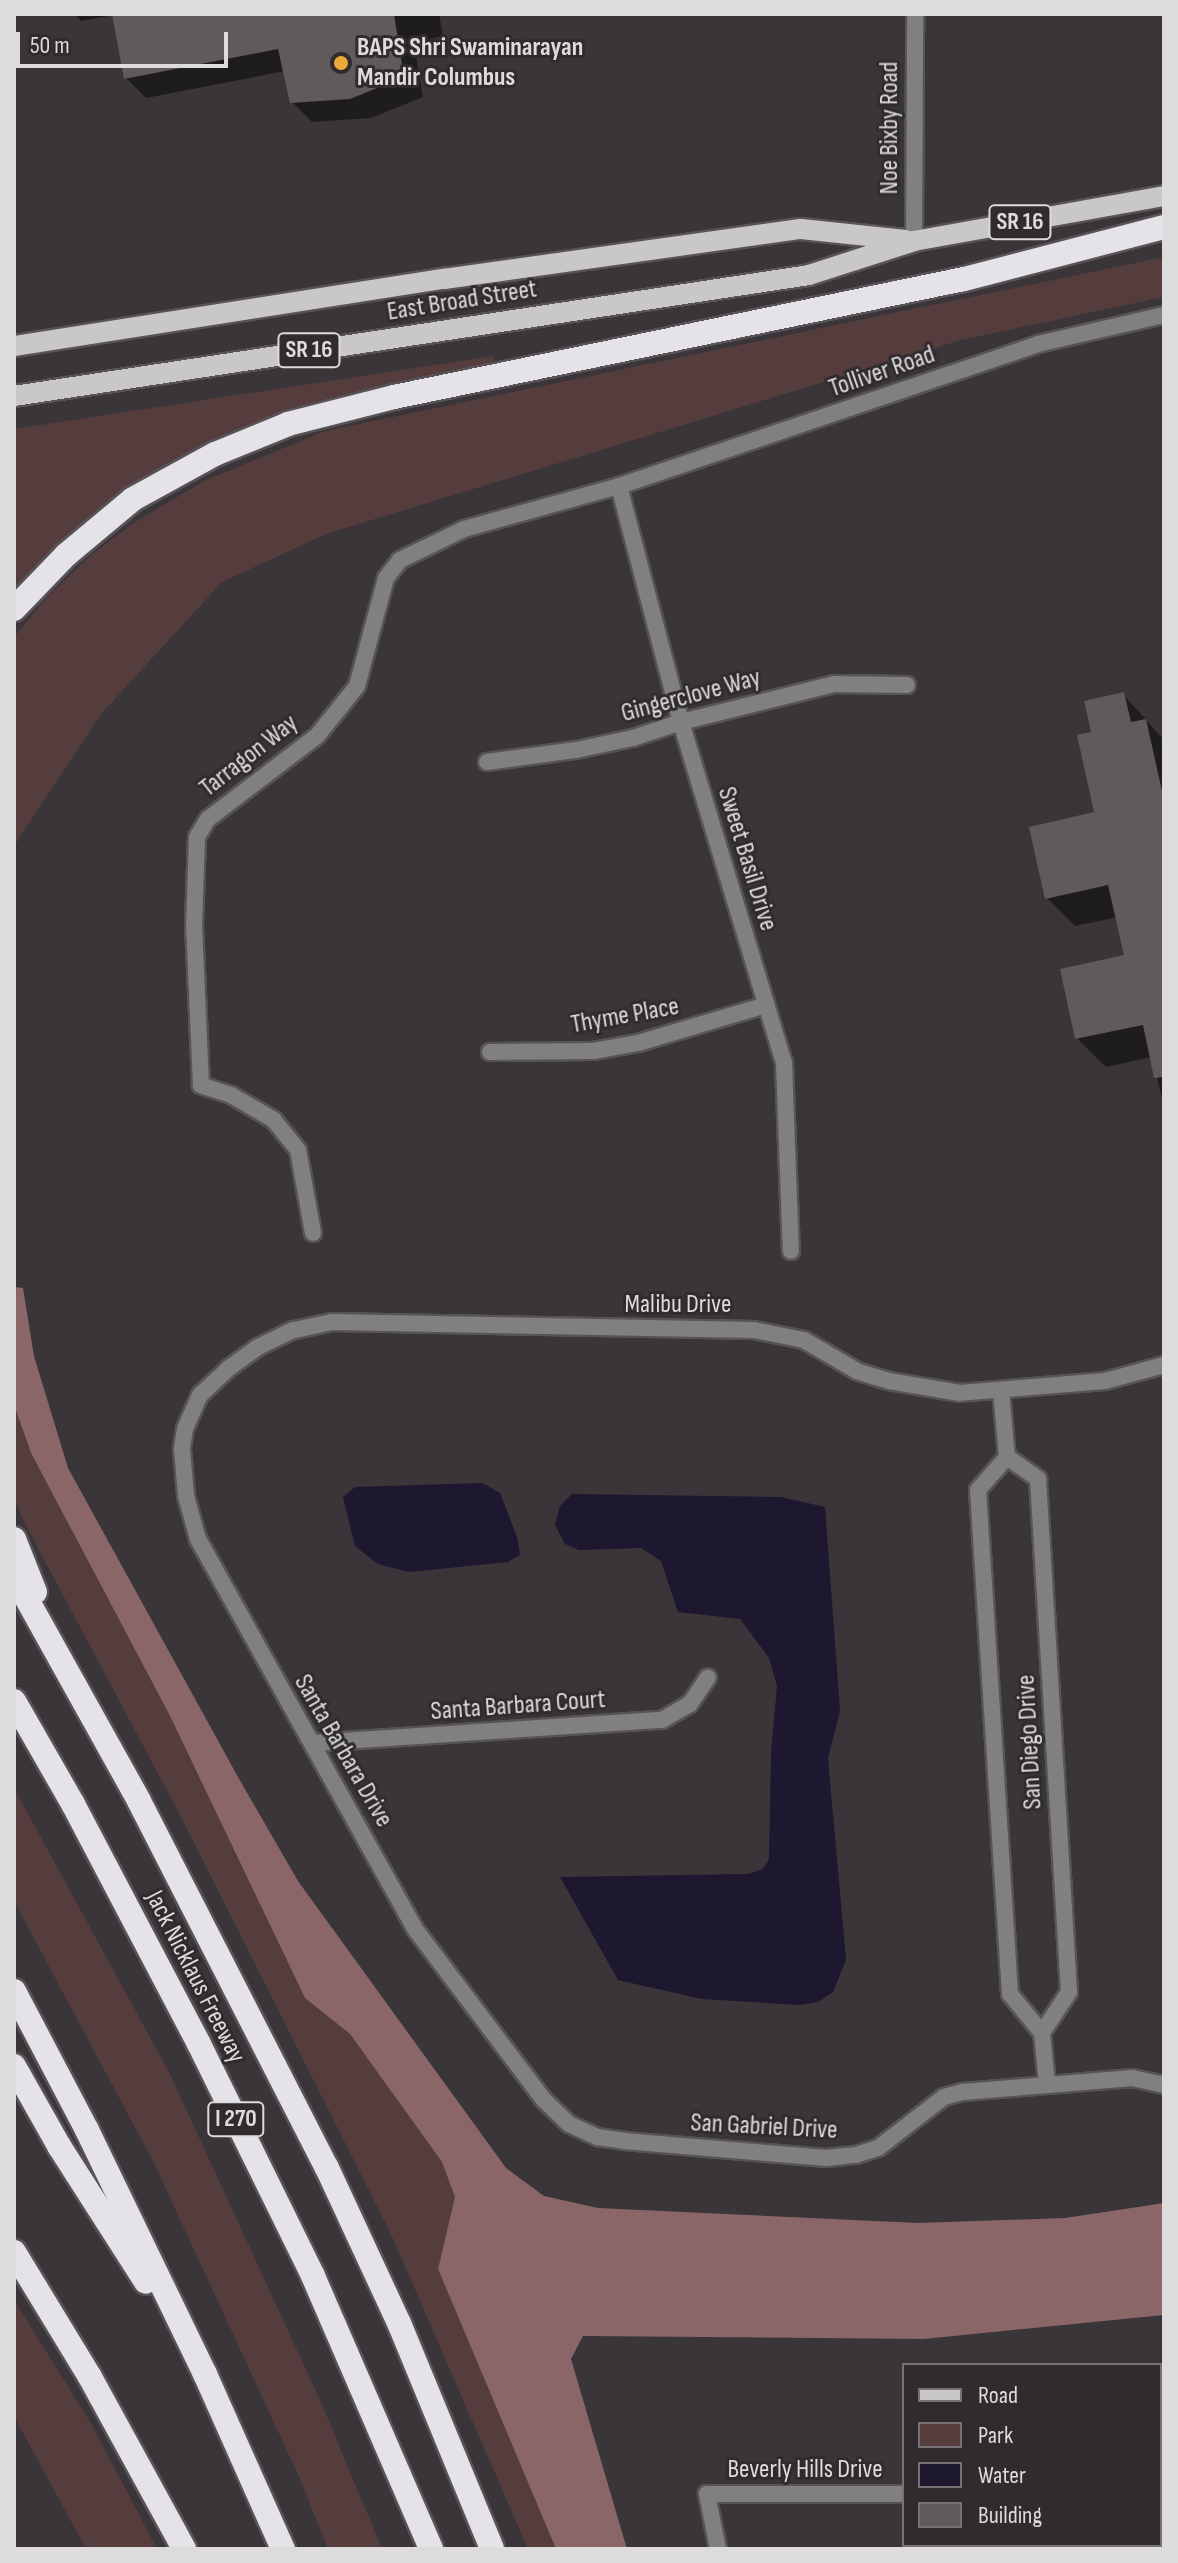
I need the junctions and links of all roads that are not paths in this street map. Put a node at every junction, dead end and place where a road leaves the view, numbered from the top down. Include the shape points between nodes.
1 (915, 14) edge
2 (1164, 196) edge
3 (1164, 227) edge
4 (914, 241) junction
5 (1164, 315) edge
6 (14, 346) edge
7 (14, 396) edge
8 (619, 486) junction
9 (14, 609) edge
10 (907, 685) dead end
11 (681, 722) junction
12 (487, 762) dead end
13 (766, 1005) junction
14 (490, 1052) dead end
15 (313, 1233) dead end
16 (791, 1251) dead end
17 (1164, 1365) edge
18 (1001, 1391) junction
19 (200, 1395) joint
20 (1007, 1457) junction
21 (14, 1539) edge
22 (14, 1576) edge
23 (54, 1643) junction
24 (708, 1677) dead end
25 (14, 1701) edge
26 (313, 1743) junction
27 (14, 1991) edge
28 (1042, 2033) junction
29 (14, 2066) edge
30 (1047, 2083) junction
31 (1164, 2085) edge
32 (544, 2100) joint
33 (14, 2252) edge
34 (205, 2374) junction
35 (902, 2494) edge
36 (184, 2549) edge
37 (283, 2549) edge
38 (431, 2549) edge
39 (492, 2549) edge
40 (718, 2549) edge

1 - 4 street, Noe Bixby Road
2 - 4 main road, East Broad Street / SR 16
3 - 9 highway via 964,279 394,397 288,424 215,454 133,499 66,555
4 - 6 main road, East Broad Street / SR 16 via 801,229
4 - 7 main road, East Broad Street / SR 16 via 809,275
5 - 8 street, Tolliver Road via 1038,344
8 - 11 street, Sweet Basil Drive
8 - 15 street, Tarragon Way via 464,529 400,560 386,578 357,686 317,736 208,819 197,837 194,926 201,1085 274,1120 298,1150
10 - 11 street, Gingerclove Way via 834,684
11 - 12 street, Gingerclove Way via 576,750
11 - 13 street, Sweet Basil Drive
13 - 14 street, Thyme Place via 593,1051
13 - 16 street, Sweet Basil Drive via 784,1063
17 - 18 street, Malibu Drive via 1105,1381
18 - 19 street, Malibu Drive via 960,1393 900,1383 857,1371 804,1340 754,1330 332,1322 293,1330 258,1347
18 - 20 street
19 - 26 street, Santa Barbara Drive via 182,1449 186,1496 198,1539
20 - 28 street, San Diego Drive via 978,1490 1010,1994
20 - 28 street, San Diego Drive via 1038,1479 1069,1992
21 - 23 highway
22 - 23 highway
23 - 39 highway via 327,2168 399,2323
24 - 26 street, Santa Barbara Court via 690,1704 662,1720
25 - 38 highway, Jack Nicklaus Freeway / I 270 via 206,2057 313,2276
26 - 32 street, Santa Barbara Drive via 415,1929
27 - 34 highway
28 - 30 street
29 - 34 highway
30 - 31 street, San Gabriel Drive via 1132,2078
30 - 32 street, San Gabriel Drive via 944,2097 878,2148 826,2158 597,2137 569,2124
33 - 36 highway
34 - 37 highway
35 - 40 street, Beverly Hills Drive via 707,2494

